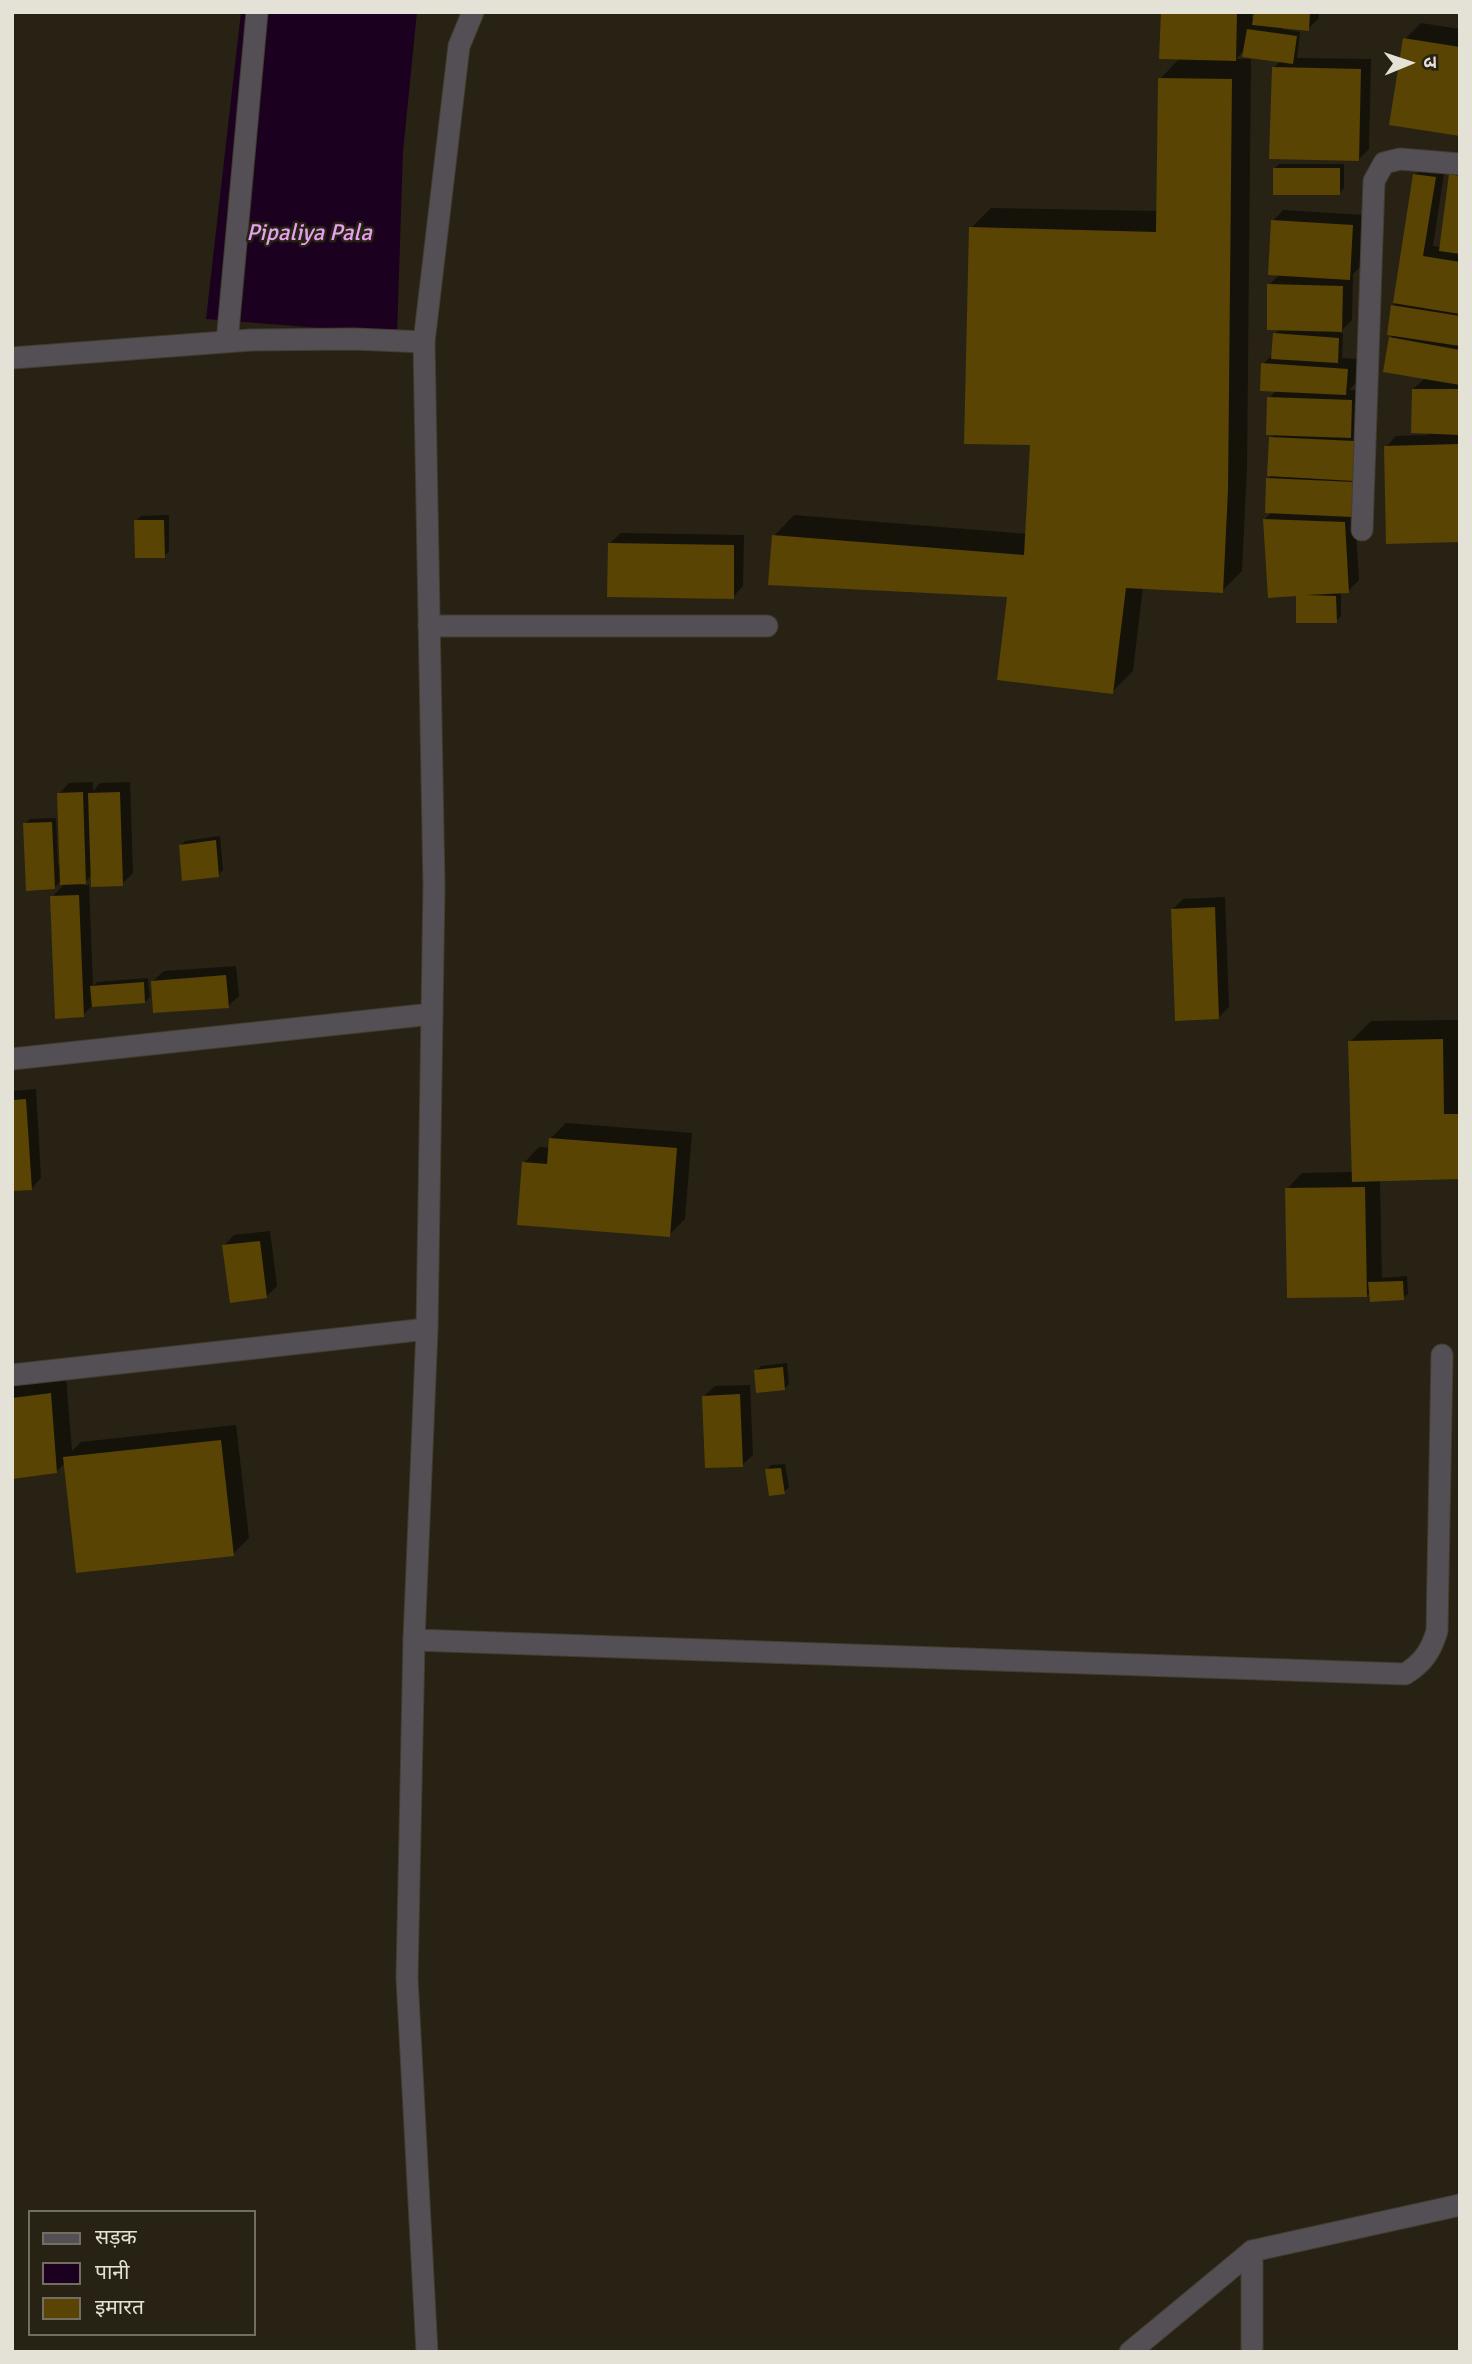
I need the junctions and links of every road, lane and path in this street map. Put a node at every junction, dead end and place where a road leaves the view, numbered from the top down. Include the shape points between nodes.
1 (257, 12) edge
2 (473, 12) edge
3 (1460, 164) edge
4 (228, 342) junction
5 (424, 342) junction
6 (12, 358) edge
7 (1362, 530) dead end
8 (429, 626) junction
9 (767, 626) dead end
10 (432, 1014) junction
11 (12, 1059) edge
12 (427, 1329) junction
13 (1442, 1355) dead end
14 (12, 1375) edge
15 (414, 1640) junction
16 (1460, 2205) edge
17 (1252, 2250) junction
18 (426, 2352) edge
19 (1130, 2352) edge
20 (1252, 2352) edge

1 - 4 street
2 - 5 street via 459,46
3 - 7 street via 1400,159 1384,163 1374,181
4 - 5 street
4 - 6 street
5 - 8 street
8 - 9 street
8 - 10 street
10 - 11 street
10 - 12 street
12 - 14 street
12 - 15 street
13 - 15 street via 1437,1631 1431,1651 1405,1674
15 - 18 street via 407,1978
16 - 17 street
17 - 19 street
17 - 20 street

